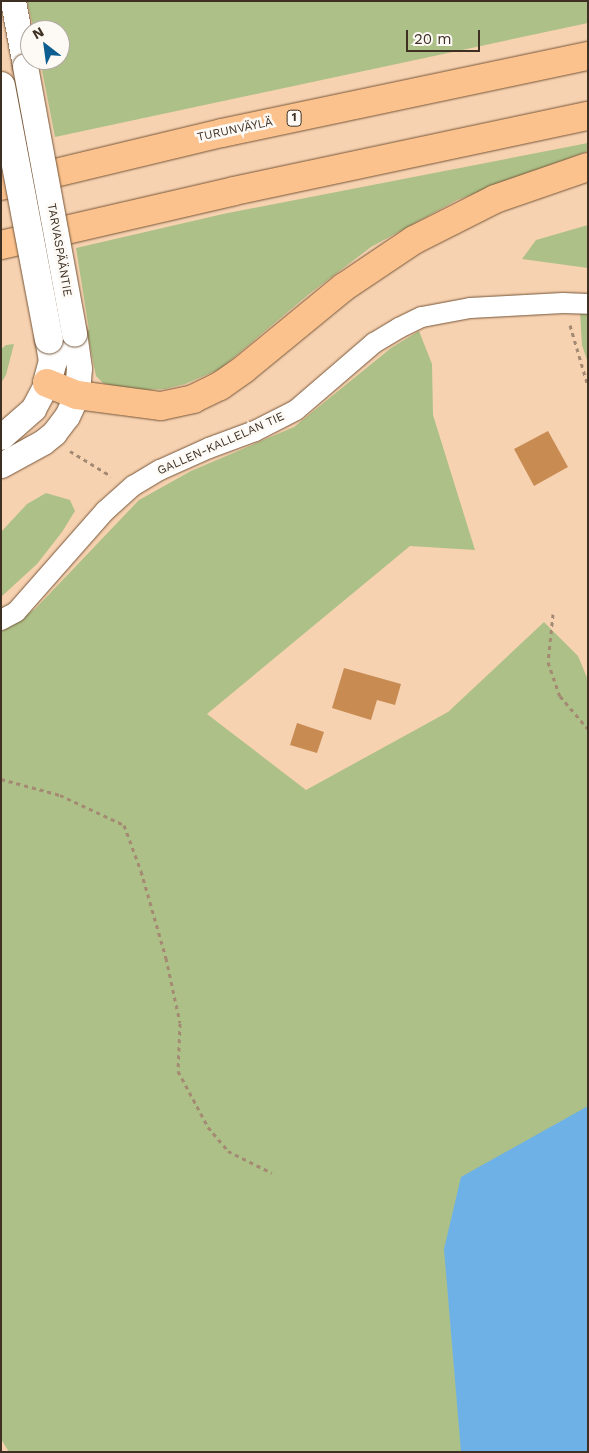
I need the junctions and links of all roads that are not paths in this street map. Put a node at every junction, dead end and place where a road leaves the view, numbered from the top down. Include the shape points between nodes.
1 (13, 1) edge
2 (588, 56) edge
3 (1, 86) edge
4 (588, 116) edge
5 (588, 167) edge
6 (1, 186) edge
7 (1, 245) edge
8 (588, 304) edge
9 (62, 336) junction
10 (48, 383) junction
11 (77, 395) junction
12 (1, 437) edge
13 (1, 465) edge
14 (1, 620) edge

1 - 9 street, TARVASPÄÄNTIE, bridge
2 - 6 highway, TURUNVÄYLÄ / 1 via 222,133
3 - 9 main road, TARVASPÄÄNTIE, bridge
4 - 7 highway via 234,191
5 - 11 highway via 496,199 414,240 344,287 244,369 193,399 161,406
8 - 14 street, GALLEN-KALLELAN TIE via 470,308 422,317 399,328 374,344 296,410 255,431 160,470 133,486 106,511 16,612
9 - 10 main road, TARVASPÄÄNTIE
9 - 11 street, TARVASPÄÄNTIE via 80,368
10 - 11 highway
10 - 12 street, TARVASPÄÄNTIE via 33,409
11 - 13 street, TARVASPÄÄNTIE via 67,416 54,432

